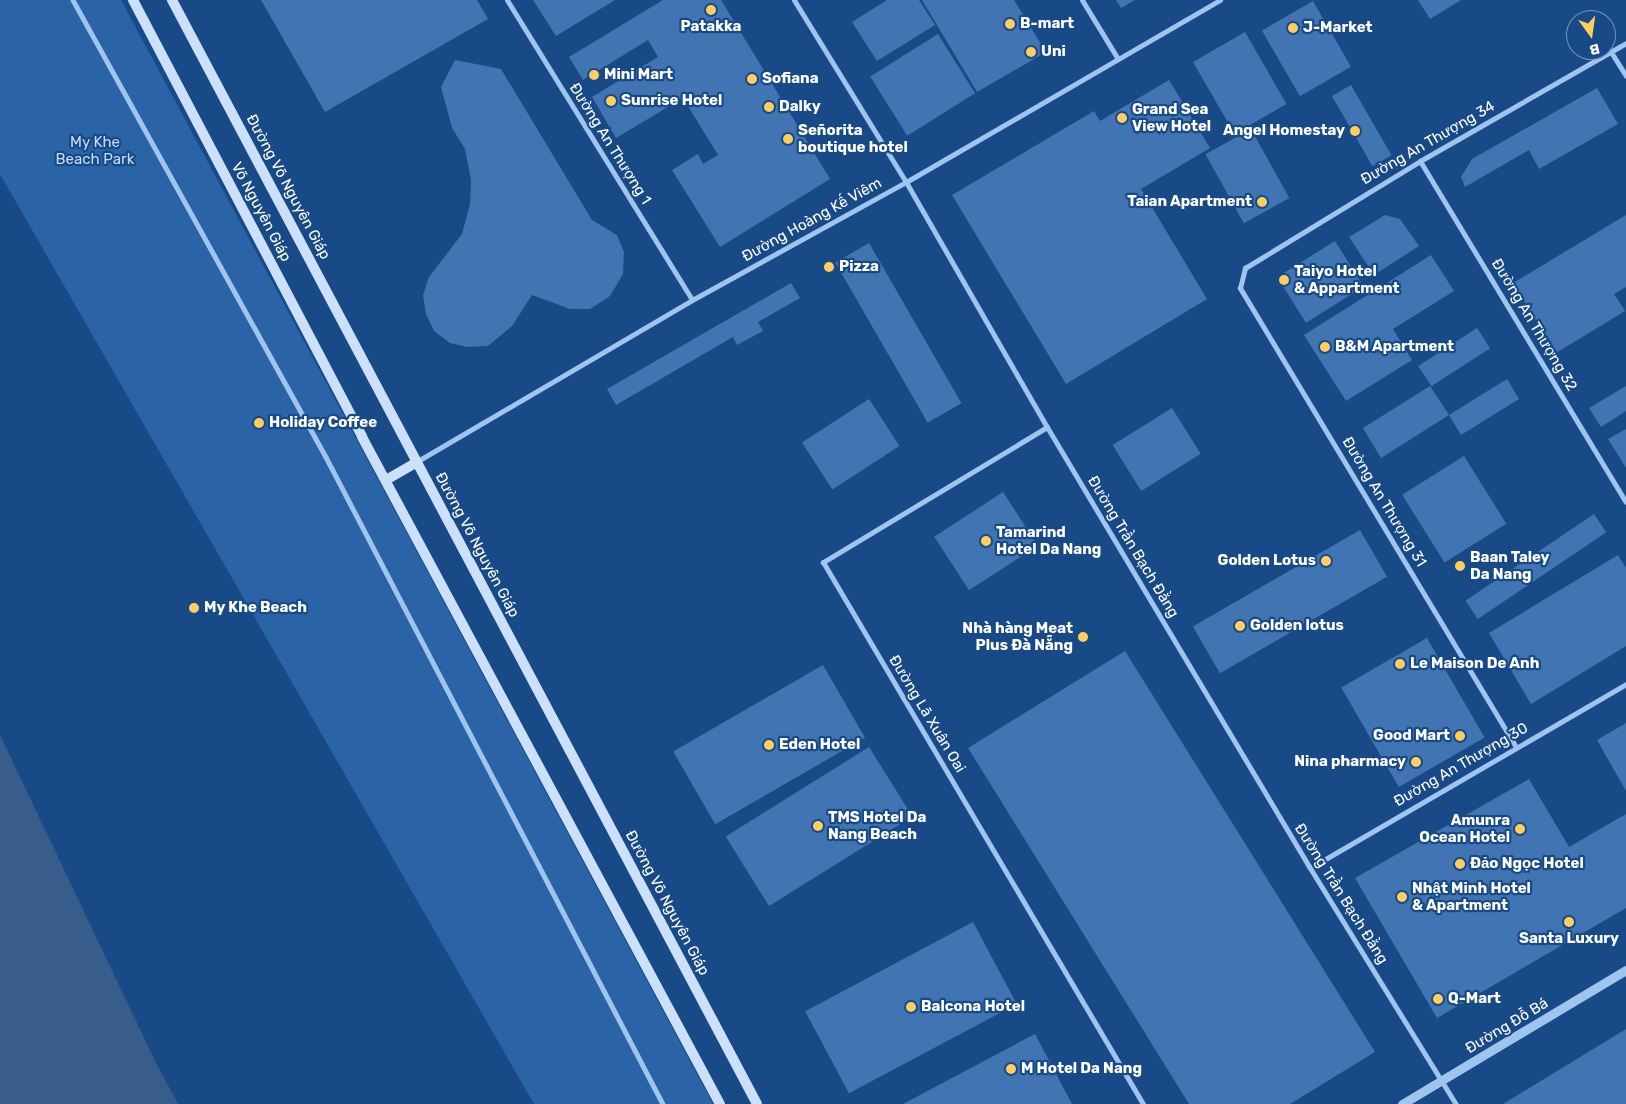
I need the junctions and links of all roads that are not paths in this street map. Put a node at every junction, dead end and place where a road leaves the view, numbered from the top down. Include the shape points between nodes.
1 (73, 0) edge
2 (133, 0) edge
3 (172, 0) edge
4 (507, 0) edge
5 (794, 0) edge
6 (1082, 0) edge
7 (1220, 0) edge
8 (1118, 59) junction
9 (1597, 60) edge
10 (1616, 60) edge
11 (1626, 76) edge
12 (1420, 161) junction
13 (906, 182) junction
14 (1245, 268) joint
15 (692, 300) junction
16 (1047, 427) junction
17 (416, 463) junction
18 (386, 480) junction
19 (1626, 502) edge
20 (1626, 684) edge
21 (1516, 747) junction
22 (1310, 868) junction
23 (1626, 970) edge
24 (1442, 1082) junction
25 (663, 1104) edge
26 (720, 1104) edge
27 (757, 1104) edge
28 (1143, 1104) edge
29 (1402, 1104) edge
30 (1456, 1104) edge

1 - 25 street via 326,457
2 - 18 main road, Võ Nguyên Giáp
3 - 17 main road, Đường Võ Nguyên Giáp
4 - 15 street, Đường An Thượng 1
5 - 13 street, Đường Trần Bạch Đằng
6 - 8 street
7 - 8 street, Đường Hoàng Kế Viêm
8 - 13 street, Đường Hoàng Kế Viêm
9 - 12 street, Đường An Thượng 34
10 - 11 street
12 - 14 street, Đường An Thượng 34
12 - 19 street, Đường An Thượng 32
13 - 15 street, Đường Hoàng Kế Viêm
13 - 16 street, Đường Trần Bạch Đằng
14 - 21 street, Đường An Thượng 31 via 1240,288
15 - 17 street, Đường Hoàng Kế Viêm
16 - 22 street, Đường Trần Bạch Đằng
16 - 28 street, Đường Lã Xuân Oai via 823,562
17 - 18 main road
17 - 27 main road, Đường Võ Nguyên Giáp
18 - 26 main road
20 - 21 street, Đường An Thượng 30
21 - 22 street, Đường An Thượng 30
22 - 24 street, Đường Trần Bạch Đằng
23 - 24 street, Đường Đỗ Bá
24 - 29 street, Đường Đỗ Bá
24 - 30 street, Đường Trần Bạch Đằng

